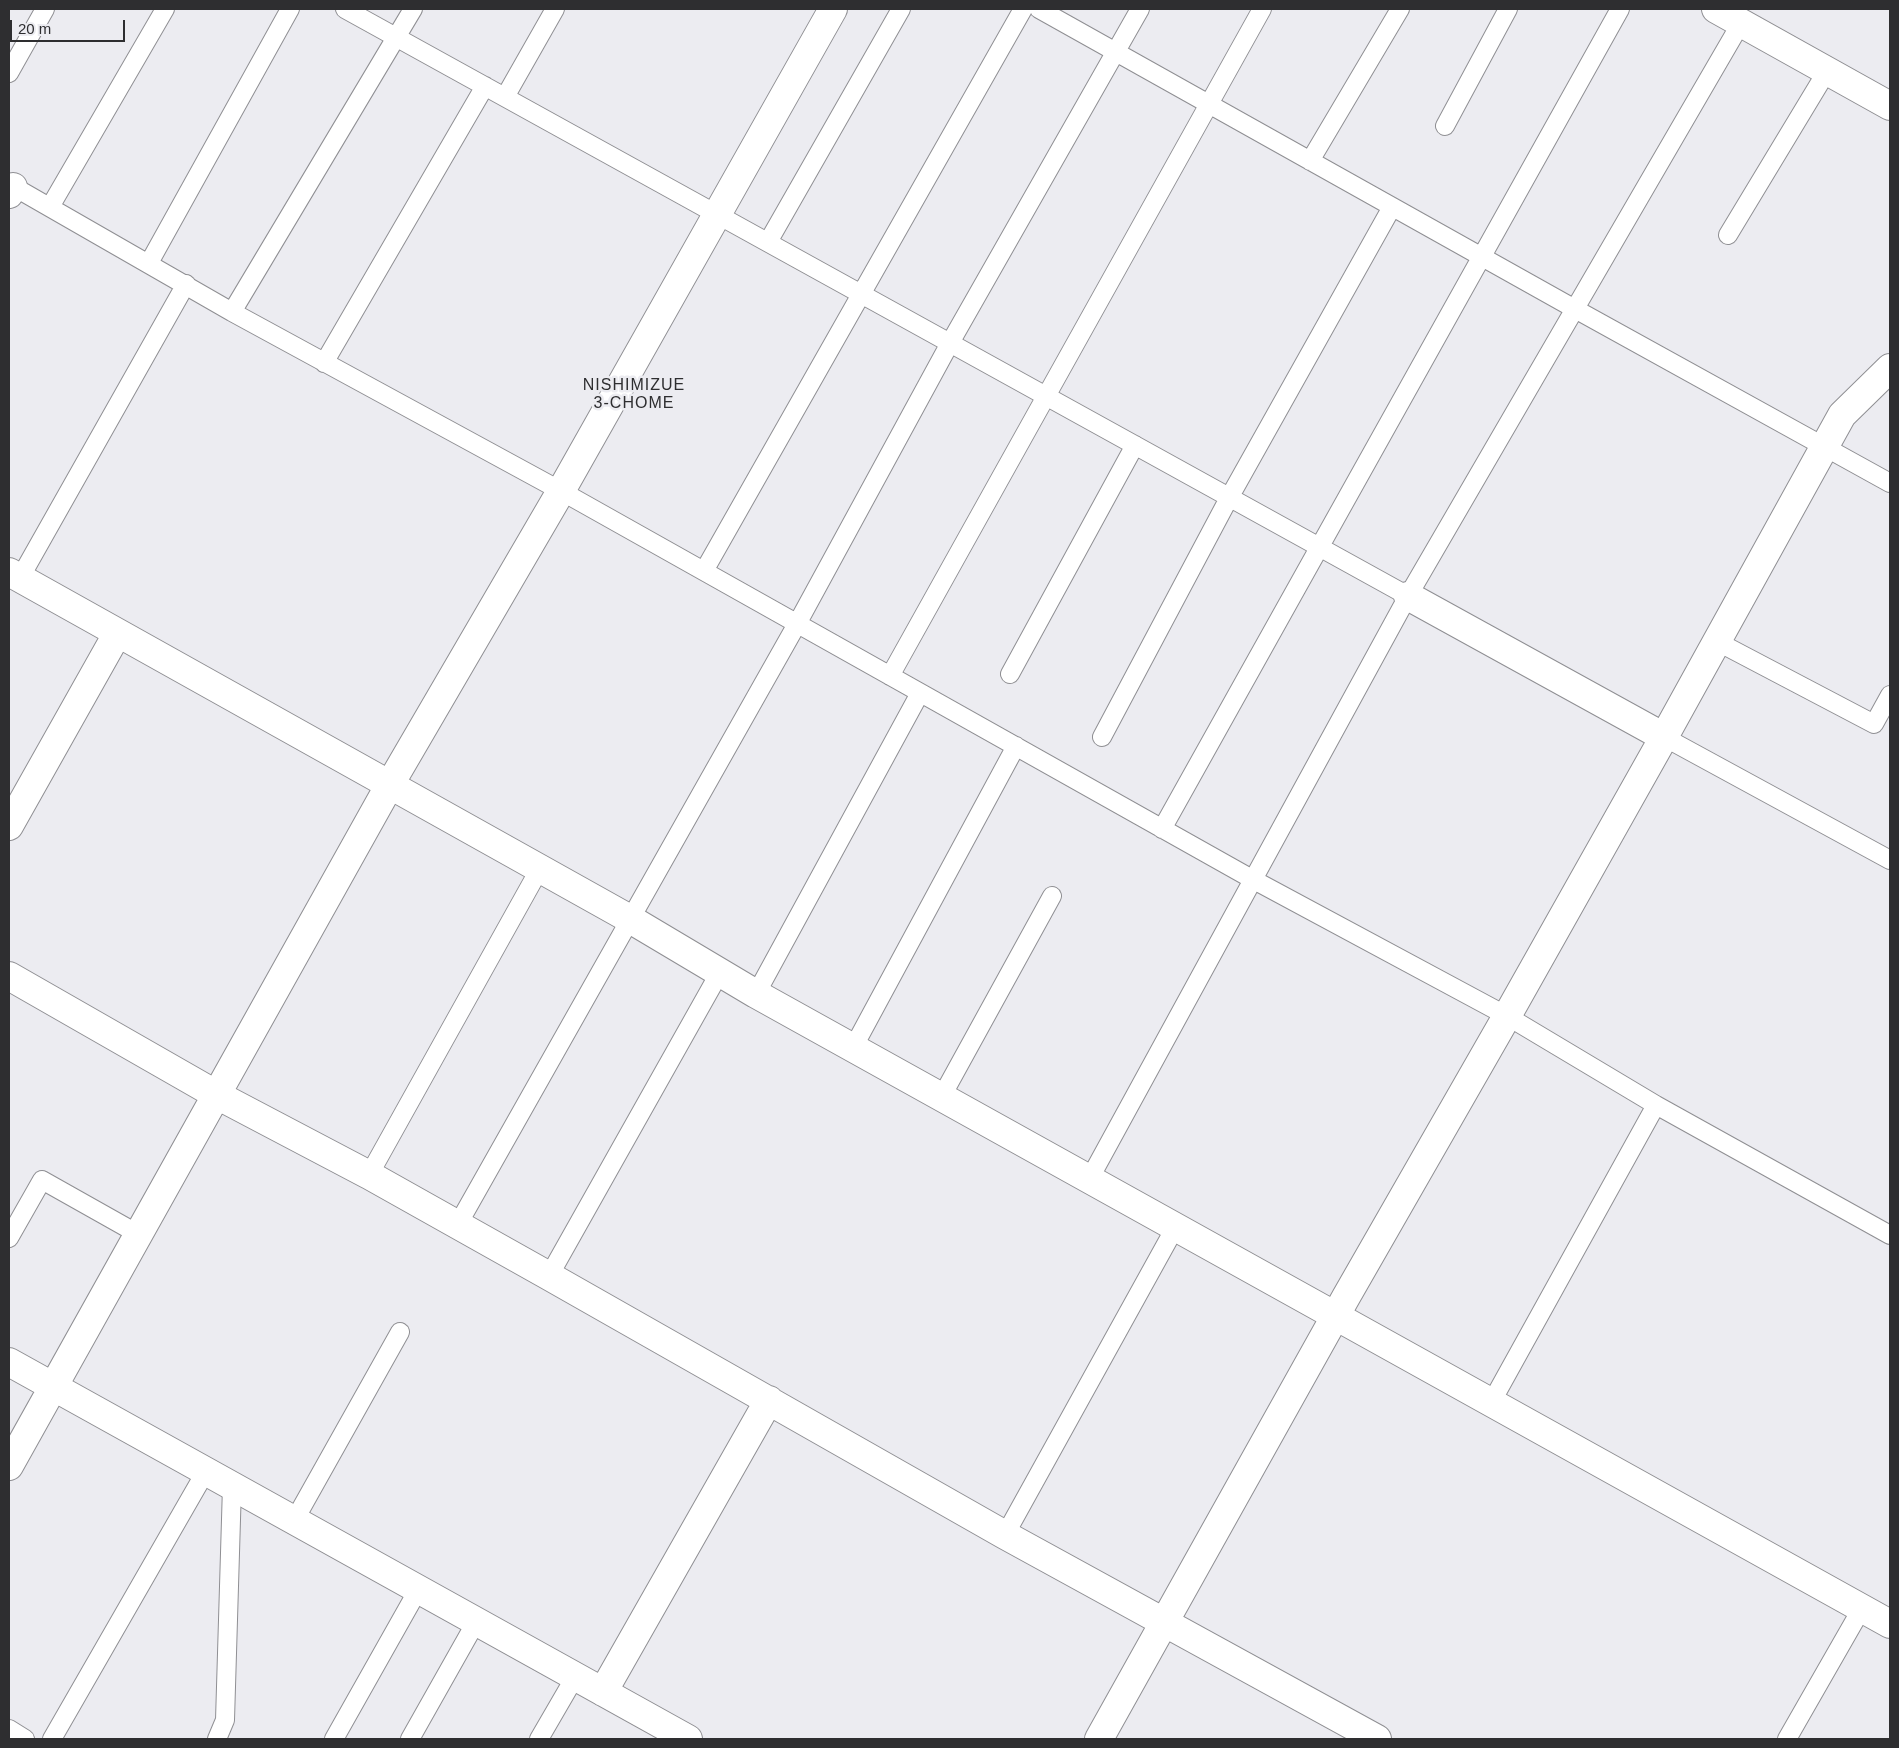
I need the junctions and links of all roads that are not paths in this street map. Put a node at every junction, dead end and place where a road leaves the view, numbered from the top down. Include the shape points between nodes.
1 (45, 9) edge
2 (165, 9) edge
3 (290, 9) edge
4 (345, 9) edge
5 (413, 9) edge
6 (554, 9) edge
7 (833, 9) edge
8 (900, 9) edge
9 (1023, 9) edge
10 (1039, 9) edge
11 (1140, 9) edge
12 (1262, 9) edge
13 (1400, 9) edge
14 (1508, 9) edge
15 (1620, 9) edge
16 (1716, 9) edge
17 (1741, 23) junction
18 (397, 38) junction
19 (1115, 52) junction
20 (1827, 71) junction
21 (9, 73) edge
22 (485, 86) junction
23 (505, 97) junction
24 (1209, 104) junction
25 (1890, 106) edge
26 (1445, 126) dead end
27 (1310, 161) junction
28 (10, 188) edge
29 (50, 207) junction
30 (1392, 207) junction
31 (717, 214) junction
32 (1728, 235) dead end
33 (768, 242) junction
34 (1481, 256) junction
35 (149, 263) junction
36 (186, 284) junction
37 (861, 294) junction
38 (1575, 309) junction
39 (232, 312) junction
40 (950, 343) junction
41 (324, 363) junction
42 (1890, 368) edge
43 (1046, 397) junction
44 (1135, 445) junction
45 (1824, 446) junction
46 (1890, 483) edge
47 (561, 491) junction
48 (1229, 498) junction
49 (1319, 547) junction
50 (704, 571) junction
51 (14, 576) edge
52 (1408, 596) junction
53 (797, 624) junction
54 (117, 634) junction
55 (1716, 641) junction
56 (1010, 674) dead end
57 (890, 676) junction
58 (920, 692) junction
59 (1890, 695) edge
60 (1102, 737) dead end
61 (1664, 737) junction
62 (1016, 746) junction
63 (389, 786) junction
64 (9, 826) edge
65 (1162, 829) junction
66 (1890, 860) edge
67 (539, 870) junction
68 (1252, 879) junction
69 (1052, 896) dead end
70 (630, 920) junction
71 (720, 972) junction
72 (9, 976) edge
73 (756, 994) junction
74 (1507, 1016) junction
75 (853, 1048) junction
76 (217, 1095) junction
77 (942, 1096) junction
78 (1656, 1106) junction
79 (369, 1176) junction
80 (1090, 1178) junction
81 (457, 1226) junction
82 (1176, 1226) junction
83 (10, 1233) edge
84 (138, 1234) junction
85 (1890, 1234) edge
86 (549, 1276) junction
87 (1336, 1315) junction
88 (400, 1332) dead end
89 (9, 1362) edge
90 (53, 1387) junction
91 (768, 1400) junction
92 (1490, 1403) junction
93 (9, 1466) edge
94 (206, 1472) junction
95 (232, 1486) junction
96 (294, 1520) junction
97 (1005, 1535) junction
98 (418, 1590) junction
99 (1862, 1608) junction
100 (476, 1622) junction
101 (1165, 1622) junction
102 (1890, 1624) edge
103 (575, 1677) junction
104 (603, 1692) junction
105 (9, 1729) edge
106 (657, 1732) edge
107 (25, 1739) edge
108 (52, 1739) edge
109 (217, 1739) edge
110 (334, 1739) edge
111 (410, 1739) edge
112 (539, 1739) edge
113 (688, 1739) edge
114 (1099, 1739) edge
115 (1377, 1739) edge
116 (1787, 1739) edge

1 - 21 lane
2 - 29 lane
3 - 35 lane
4 - 18 lane
5 - 18 lane
6 - 23 lane
7 - 31 street
8 - 33 lane
9 - 37 lane
10 - 19 lane
11 - 19 lane
12 - 24 lane
13 - 27 lane
14 - 26 lane
15 - 34 lane
16 - 17 street
17 - 20 street
17 - 38 lane
18 - 22 lane
18 - 39 lane
19 - 24 lane
19 - 40 lane
20 - 25 street
20 - 32 lane
22 - 23 lane
22 - 41 lane
23 - 31 lane
24 - 27 lane
24 - 43 lane
27 - 30 lane
28 - 29 lane
29 - 35 lane
30 - 34 lane
30 - 48 lane
31 - 33 lane
31 - 47 street
33 - 37 lane
34 - 38 lane
34 - 49 lane
35 - 36 lane
36 - 39 lane
36 - 51 lane
37 - 40 lane
37 - 50 lane
38 - 45 lane
38 - 52 lane
39 - 41 lane
40 - 43 lane
40 - 53 lane
41 - 47 lane
42 - 45 street via 1842,415
43 - 44 lane
43 - 57 lane
44 - 48 lane
44 - 56 lane
45 - 46 lane
45 - 55 street
47 - 50 lane
47 - 63 street
48 - 49 lane
48 - 60 lane
49 - 52 lane
49 - 65 lane
50 - 53 lane
51 - 54 street
52 - 61 street
52 - 68 lane
53 - 57 lane
53 - 70 lane
54 - 63 street
54 - 64 street
55 - 59 lane via 1874,724
55 - 61 street
57 - 58 lane
58 - 62 lane
58 - 73 lane
61 - 66 lane
61 - 74 street
62 - 65 lane
62 - 75 lane
63 - 67 street
63 - 76 street
65 - 68 lane
67 - 70 street
67 - 79 lane
68 - 74 lane
68 - 80 lane
69 - 77 lane
70 - 71 street
70 - 81 lane
71 - 73 street
71 - 86 lane
72 - 76 street
73 - 75 street
74 - 78 lane
74 - 87 street
75 - 77 street
76 - 79 street
76 - 84 street
77 - 80 street
78 - 85 lane
78 - 92 lane
79 - 81 street
80 - 82 street
81 - 86 street
82 - 87 street
82 - 97 lane
83 - 84 lane via 42,1180
84 - 90 street
86 - 91 street
87 - 92 street
87 - 101 street
88 - 96 lane
89 - 90 street
90 - 93 street
90 - 94 street
91 - 97 street
91 - 104 street
92 - 99 street
94 - 95 street
94 - 108 lane
95 - 96 street
95 - 109 lane via 224,1720
96 - 98 street
97 - 101 street
98 - 100 street
98 - 110 lane
99 - 102 street
99 - 116 lane
100 - 103 street
100 - 111 lane
101 - 114 street
101 - 115 street
103 - 104 street
103 - 112 lane
104 - 106 street
105 - 107 lane
106 - 113 street

